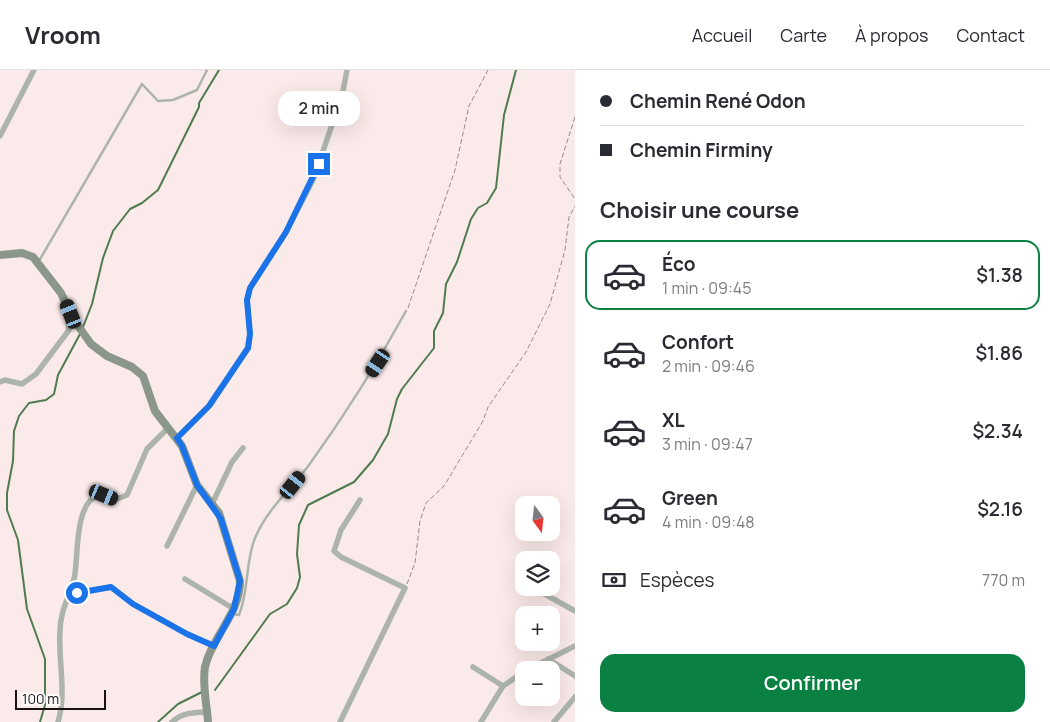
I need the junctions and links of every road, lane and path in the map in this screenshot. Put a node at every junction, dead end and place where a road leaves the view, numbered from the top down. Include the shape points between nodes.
1 (34, 70) edge
2 (207, 70) edge
3 (347, 70) edge
4 (488, 70) edge
5 (575, 117) edge
6 (0, 136) edge
7 (575, 199) edge
8 (575, 206) edge
9 (1, 257) edge
10 (39, 262) junction
11 (406, 311) joint
12 (72, 317) junction
13 (0, 382) edge
14 (168, 428) junction
15 (177, 438) junction
16 (243, 448) dead end
17 (197, 485) junction
18 (360, 500) dead end
19 (212, 504) junction
20 (167, 546) dead end
21 (185, 579) dead end
22 (405, 588) junction
23 (69, 592) junction
24 (548, 596) edge
25 (233, 611) junction
26 (575, 611) edge
27 (214, 646) junction
28 (575, 646) edge
29 (548, 659) junction
30 (544, 661) edge
31 (473, 667) dead end
32 (575, 676) edge
33 (515, 678) edge
34 (502, 686) junction
35 (575, 697) edge
36 (207, 712) junction
37 (58, 722) edge
38 (172, 722) edge
39 (208, 722) edge
40 (340, 722) edge
41 (481, 722) edge
42 (554, 722) edge

1 - 6 street
2 - 10 lane via 197,90 173,100 158,101 142,84
3 - 15 street via 342,96 313,180 286,232 250,288 247,300 248,348 209,406
4 - 11 path via 469,106 455,170 422,273
5 - 7 path via 560,164 560,177
8 - 22 path via 568,217 565,250 550,304 526,352 488,407 444,486 426,503 420,521 415,563
9 - 10 main road via 28,255
10 - 12 main road via 61,293
11 - 25 lane via 378,363 340,421 275,504 251,551 244,604 239,615
12 - 13 street via 68,317 68,330 32,379 22,384
12 - 14 main road via 98,351 139,371 155,411
14 - 15 main road
14 - 23 street via 147,449 126,495 117,500 98,495 89,501 76,541 74,578
15 - 17 main road
16 - 19 street via 232,462
17 - 19 main road
17 - 20 street
18 - 22 street via 341,530 334,551 340,557
19 - 25 main road via 223,524 240,581
21 - 25 street
22 - 40 street
23 - 27 street via 111,587 133,604
23 - 37 street via 60,629 62,700
24 - 26 street
25 - 27 main road
27 - 36 main road via 204,677
28 - 29 street
29 - 30 street
29 - 32 street
31 - 34 street
33 - 34 street
34 - 41 street
35 - 42 street
36 - 38 street via 188,713
36 - 39 main road

